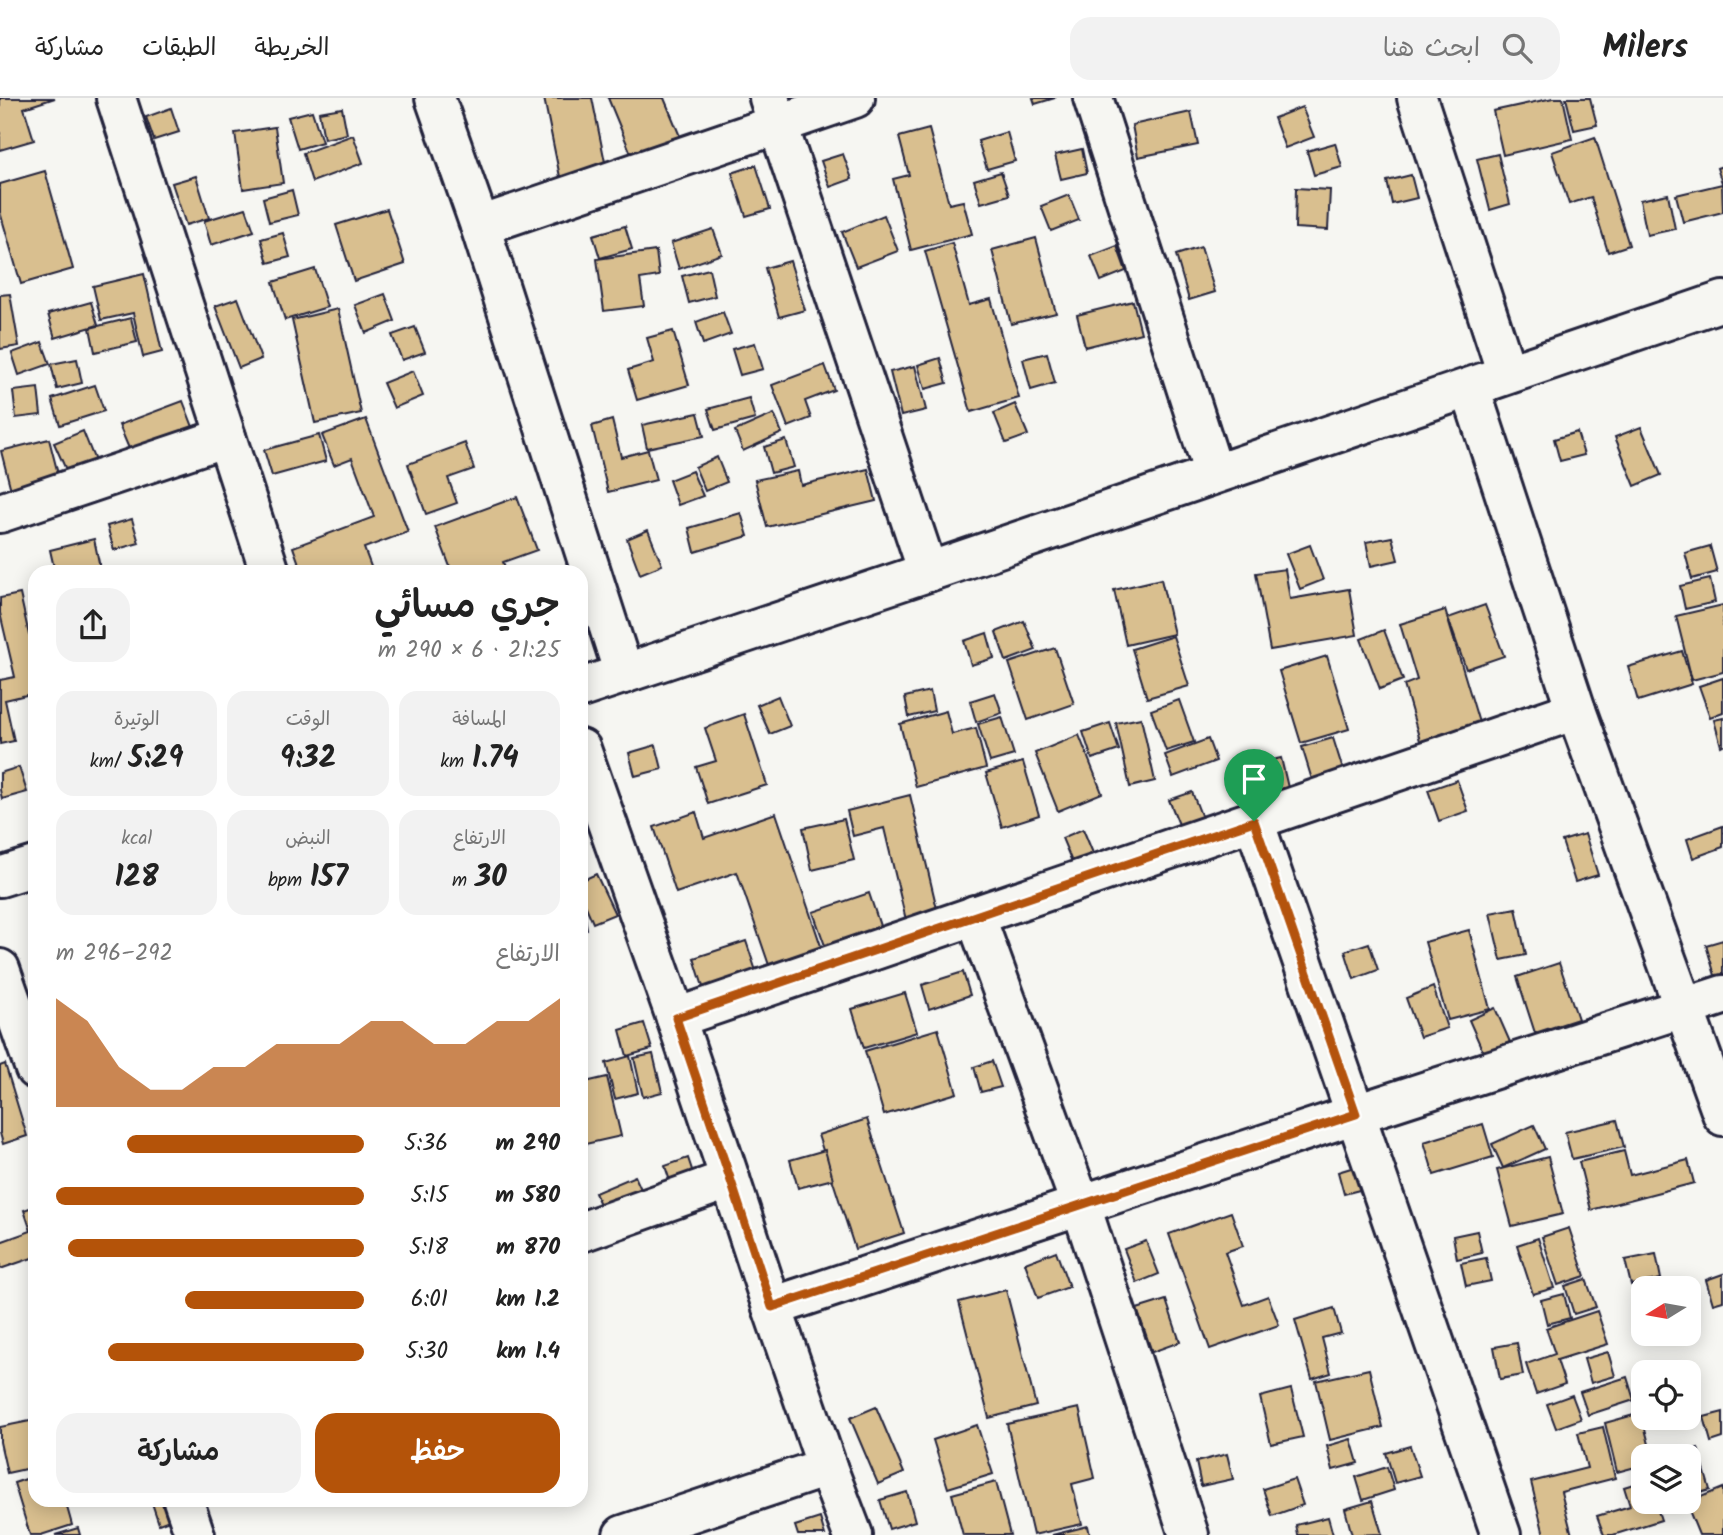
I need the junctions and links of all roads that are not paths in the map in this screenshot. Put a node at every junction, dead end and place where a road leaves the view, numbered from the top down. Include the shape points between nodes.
1 (116, 98) edge
2 (435, 98) edge
3 (855, 98) edge
4 (1093, 98) edge
5 (1418, 98) edge
6 (773, 111) edge
7 (480, 226) junction
8 (1723, 301) edge
9 (1507, 374) junction
10 (1470, 388) junction
11 (226, 437) junction
12 (1214, 474) junction
13 (0, 513) edge
14 (268, 565) edge
15 (928, 572) junction
16 (624, 674) junction
17 (588, 686) edge
18 (1576, 710) junction
19 (588, 769) edge
20 (1254, 821) junction
21 (28, 868) edge
22 (0, 877) edge
23 (975, 915) junction
24 (0, 968) edge
25 (1723, 995) edge
26 (1685, 1007) junction
27 (676, 1018) junction
28 (28, 1049) edge
29 (1356, 1114) junction
30 (1723, 1116) edge
31 (730, 1178) junction
32 (1081, 1206) junction
33 (588, 1230) edge
34 (772, 1307) junction
35 (827, 1467) junction
36 (185, 1507) edge
37 (195, 1535) edge
38 (623, 1535) edge
39 (853, 1535) edge
40 (1189, 1535) edge
41 (1501, 1535) edge

1 - 11 street
2 - 7 street
3 - 6 street
4 - 12 street
5 - 9 street
6 - 7 street
6 - 15 street
7 - 16 street
8 - 9 street
9 - 10 street
10 - 12 street
10 - 18 street
11 - 13 street
11 - 14 street
12 - 15 street
15 - 16 street
16 - 17 street
18 - 20 street
18 - 26 street
19 - 27 street
20 - 23 street
20 - 29 street
21 - 22 street
23 - 27 street
23 - 32 street
24 - 28 street
25 - 26 street
26 - 29 street
26 - 30 street
27 - 31 street
29 - 32 street
29 - 41 street
31 - 33 street
31 - 34 street
32 - 34 street
32 - 40 street
34 - 35 street
35 - 38 street
35 - 39 street
36 - 37 street

